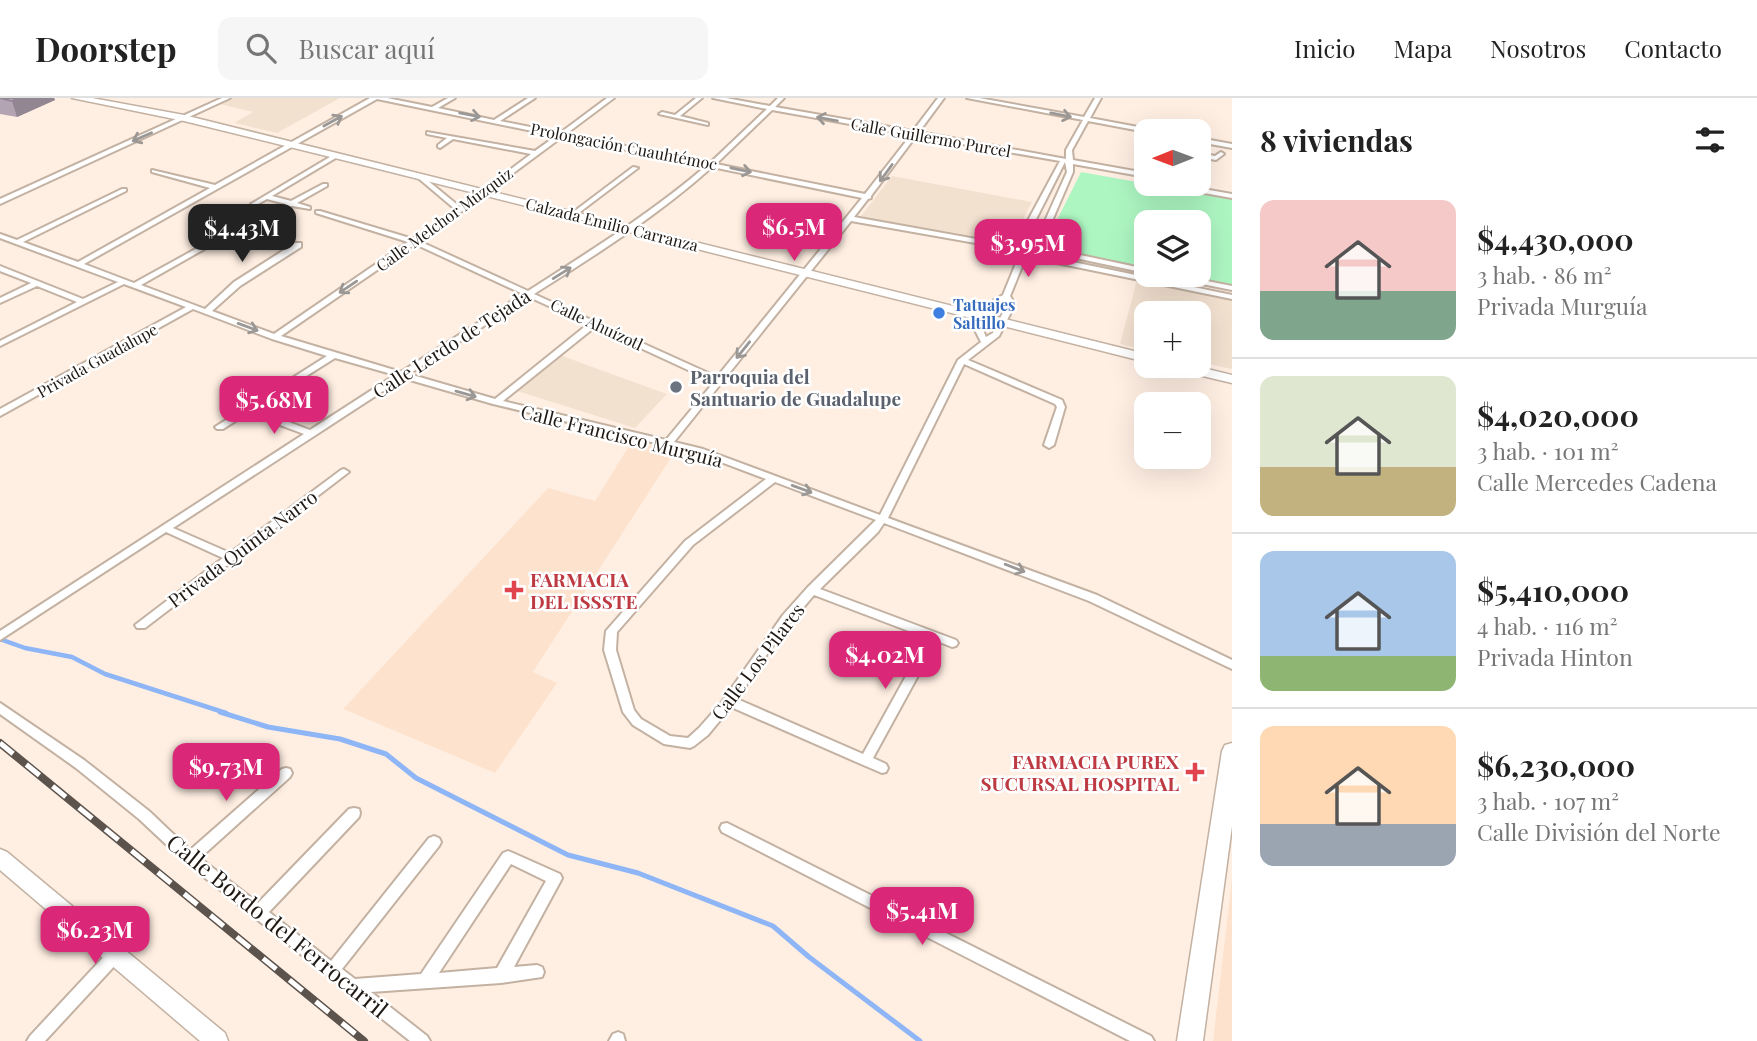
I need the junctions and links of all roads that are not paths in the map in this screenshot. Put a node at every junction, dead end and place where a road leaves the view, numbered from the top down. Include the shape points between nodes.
1 (77, 98) edge
2 (227, 98) edge
3 (377, 98) edge
4 (452, 98) edge
5 (532, 98) edge
6 (611, 98) edge
7 (699, 98) edge
8 (716, 98) edge
9 (781, 98) edge
10 (941, 98) edge
11 (970, 98) edge
12 (1098, 98) edge
13 (434, 108) junction
14 (771, 108) junction
15 (662, 114) dead end
16 (676, 117) junction
17 (184, 118) junction
18 (1087, 120) junction
19 (496, 121) junction
20 (706, 124) dead end
21 (1134, 128) edge
22 (429, 133) dead end
23 (563, 133) junction
24 (914, 135) junction
25 (453, 137) junction
26 (1211, 142) edge
27 (292, 144) junction
28 (440, 146) dead end
29 (1232, 146) edge
30 (535, 153) junction
31 (1221, 154) dead end
32 (337, 155) junction
33 (1211, 157) edge
34 (715, 164) junction
35 (1066, 164) junction
36 (635, 168) dead end
37 (154, 172) dead end
38 (1134, 173) edge
39 (419, 176) junction
40 (1134, 178) edge
41 (326, 185) dead end
42 (1211, 186) edge
43 (216, 187) junction
44 (284, 187) junction
45 (124, 190) dead end
46 (1232, 190) edge
47 (484, 192) junction
48 (1211, 192) edge
49 (310, 194) junction
50 (1232, 196) edge
51 (266, 197) junction
52 (869, 197) junction
53 (0, 202) edge
54 (254, 204) dead end
55 (291, 204) junction
56 (308, 208) dead end
57 (460, 210) junction
58 (318, 212) dead end
59 (574, 214) junction
60 (852, 219) junction
61 (632, 228) junction
62 (0, 236) edge
63 (18, 242) junction
64 (415, 242) junction
65 (298, 245) dead end
66 (1025, 250) junction
67 (78, 265) junction
68 (0, 268) edge
69 (1134, 268) edge
70 (806, 271) junction
71 (123, 282) junction
72 (37, 284) junction
73 (1211, 284) edge
74 (135, 285) junction
75 (1232, 288) edge
76 (529, 293) junction
77 (1006, 296) junction
78 (1232, 297) edge
79 (0, 301) edge
80 (83, 302) junction
81 (193, 306) junction
82 (207, 311) junction
83 (984, 318) junction
84 (1001, 322) junction
85 (595, 323) junction
86 (275, 337) junction
87 (984, 341) junction
88 (0, 344) edge
89 (334, 355) junction
90 (1134, 355) edge
91 (962, 360) junction
92 (1211, 374) edge
93 (401, 375) junction
94 (1232, 379) edge
95 (719, 381) junction
96 (496, 402) junction
97 (247, 410) junction
98 (0, 413) edge
99 (220, 427) dead end
100 (311, 433) junction
101 (668, 444) junction
102 (1049, 445) dead end
103 (344, 472) dead end
104 (774, 478) junction
105 (883, 518) junction
106 (165, 528) junction
107 (231, 556) junction
108 (812, 590) junction
109 (141, 625) dead end
110 (0, 636) edge
111 (934, 636) junction
112 (952, 643) dead end
113 (1232, 665) edge
114 (729, 701) junction
115 (0, 708) edge
116 (1232, 751) edge
117 (865, 761) junction
118 (882, 768) dead end
119 (286, 773) dead end
120 (354, 813) dead end
121 (727, 828) dead end
122 (434, 842) dead end
123 (0, 858) edge
124 (190, 858) junction
125 (258, 913) junction
126 (115, 954) junction
127 (333, 970) junction
128 (537, 972) dead end
129 (501, 976) junction
130 (424, 982) junction
131 (354, 986) junction
132 (35, 1041) edge
133 (217, 1041) edge
134 (422, 1041) edge
135 (1146, 1041) edge
136 (1190, 1041) edge

1 - 17 main road, Calzada Emilio Carranza
2 - 17 street
3 - 13 street, Prolongación Cuauhtémoc
27 -> 3 street
4 - 13 street
5 - 19 street
6 - 23 street, Calle Melchor Múzquiz
7 - 16 street
8 - 14 street, Calle Guillermo Purcel
9 - 14 street, Calle Lerdo de Tejada
10 - 24 street
11 -> 18 street
12 - 18 street
13 -> 19 street, Prolongación Cuauhtémoc
24 -> 14 street, Calle Guillermo Purcel
14 - 34 street, Calle Lerdo de Tejada
15 - 16 street
16 - 20 street
17 - 27 main road, Calzada Emilio Carranza
17 -> 53 street
18 - 21 street
18 - 35 street
19 - 23 street, Prolongación Cuauhtémoc
22 - 25 street
23 - 30 street, Calle Melchor Múzquiz
23 - 34 street, Prolongación Cuauhtémoc
24 - 35 street, Calle Guillermo Purcel
24 -> 52 street
25 - 28 street
25 - 30 street
26 - 29 street
27 - 32 main road, Calzada Emilio Carranza
27 - 43 street
30 - 47 street, Calle Melchor Múzquiz
31 - 33 street
32 - 39 main road, Calzada Emilio Carranza
32 - 44 street
34 -> 52 street, Prolongación Cuauhtémoc
34 - 61 street, Calle Lerdo de Tejada
35 - 38 street, Calle Guillermo Purcel
35 - 40 street, Calle Guillermo Purcel
35 - 66 street via 1022,239
35 - 66 street via 1039,242
36 - 59 street
37 - 43 street
39 - 47 main road, Calzada Emilio Carranza
39 - 57 street
41 - 49 street
42 - 46 street
43 - 67 street
44 - 49 street
44 - 51 street
45 - 63 street
47 - 57 street, Calle Melchor Múzquiz
47 - 59 main road, Calzada Emilio Carranza
48 - 50 street
49 - 55 street
51 - 54 street
51 - 55 street
52 - 60 street
55 - 56 street
55 - 74 street
57 - 64 street, Calle Melchor Múzquiz
58 - 64 street, Calle Ahuízotl
59 - 61 main road, Calzada Emilio Carranza
60 - 66 street
60 - 70 street
61 - 70 main road, Calzada Emilio Carranza
76 -> 61 street, Calle Lerdo de Tejada
62 - 63 street, Calle Francisco Murguía
63 - 67 street, Calle Francisco Murguía
64 - 76 street, Calle Ahuízotl
64 -> 86 street, Calle Melchor Múzquiz
65 - 82 street via 230,288
66 - 69 street via 1052,251
66 - 77 street
66 - 78 street via 1047,259
67 - 71 street, Calle Francisco Murguía
68 - 72 street
70 - 83 main road, Calzada Emilio Carranza
70 -> 95 street
71 - 74 street, Calle Francisco Murguía
71 - 80 street
72 - 79 street
72 - 80 street
73 - 75 street
74 - 81 street, Calle Francisco Murguía
76 - 85 street, Calle Ahuízotl
76 - 93 street, Calle Lerdo de Tejada
77 - 83 street via 995,301
77 - 84 street via 1011,304
80 - 88 street
81 - 82 street, Calle Francisco Murguía
81 - 98 street, Privada Guadalupe
82 -> 86 street, Calle Francisco Murguía
83 - 84 main road, Calzada Emilio Carranza
83 - 87 street via 979,330
84 - 87 street via 996,334
84 - 90 main road, Calzada Emilio Carranza
85 - 95 street, Calle Ahuízotl
85 - 96 street
86 - 89 street, Calle Francisco Murguía
87 - 91 street
89 - 93 street, Calle Francisco Murguía
89 - 97 street
91 - 102 street via 1059,402
91 - 105 street, Calle Los Pilares
92 - 94 main road
93 -> 96 street, Calle Francisco Murguía
93 - 100 street, Calle Lerdo de Tejada
95 - 101 street
96 - 101 street, Calle Francisco Murguía
97 - 99 street
97 - 100 street
100 - 106 street, Calle Lerdo de Tejada
101 - 104 street, Calle Francisco Murguía
103 - 107 street, Privada Quinta Narro
104 -> 105 street, Calle Francisco Murguía
104 - 114 street, Calle Los Pilares via 689,543 618,621 609,640 629,712 668,741 690,743
105 - 108 street, Calle Los Pilares
105 -> 113 street, Calle Francisco Murguía via 1093,598
106 - 107 street
106 - 110 street, Calle Lerdo de Tejada
107 - 109 street, Privada Quinta Narro
108 - 111 street
108 - 114 street, Calle Los Pilares via 774,634
111 - 112 street
111 - 117 street
114 - 117 street
115 - 124 street, Calle Bordo del Ferrocarril via 80,764
116 - 136 main road
117 - 118 street
119 - 124 street
120 - 125 street
121 - 135 street
122 - 127 street
123 - 126 street
124 - 125 street, Calle Bordo del Ferrocarril
125 - 127 street, Calle Bordo del Ferrocarril
126 - 132 street
126 - 133 street
127 - 131 street, Calle Bordo del Ferrocarril
128 - 129 street
129 - 130 street
129 - 130 street via 555,878 508,857
130 - 131 street
131 - 134 street, Calle Bordo del Ferrocarril

